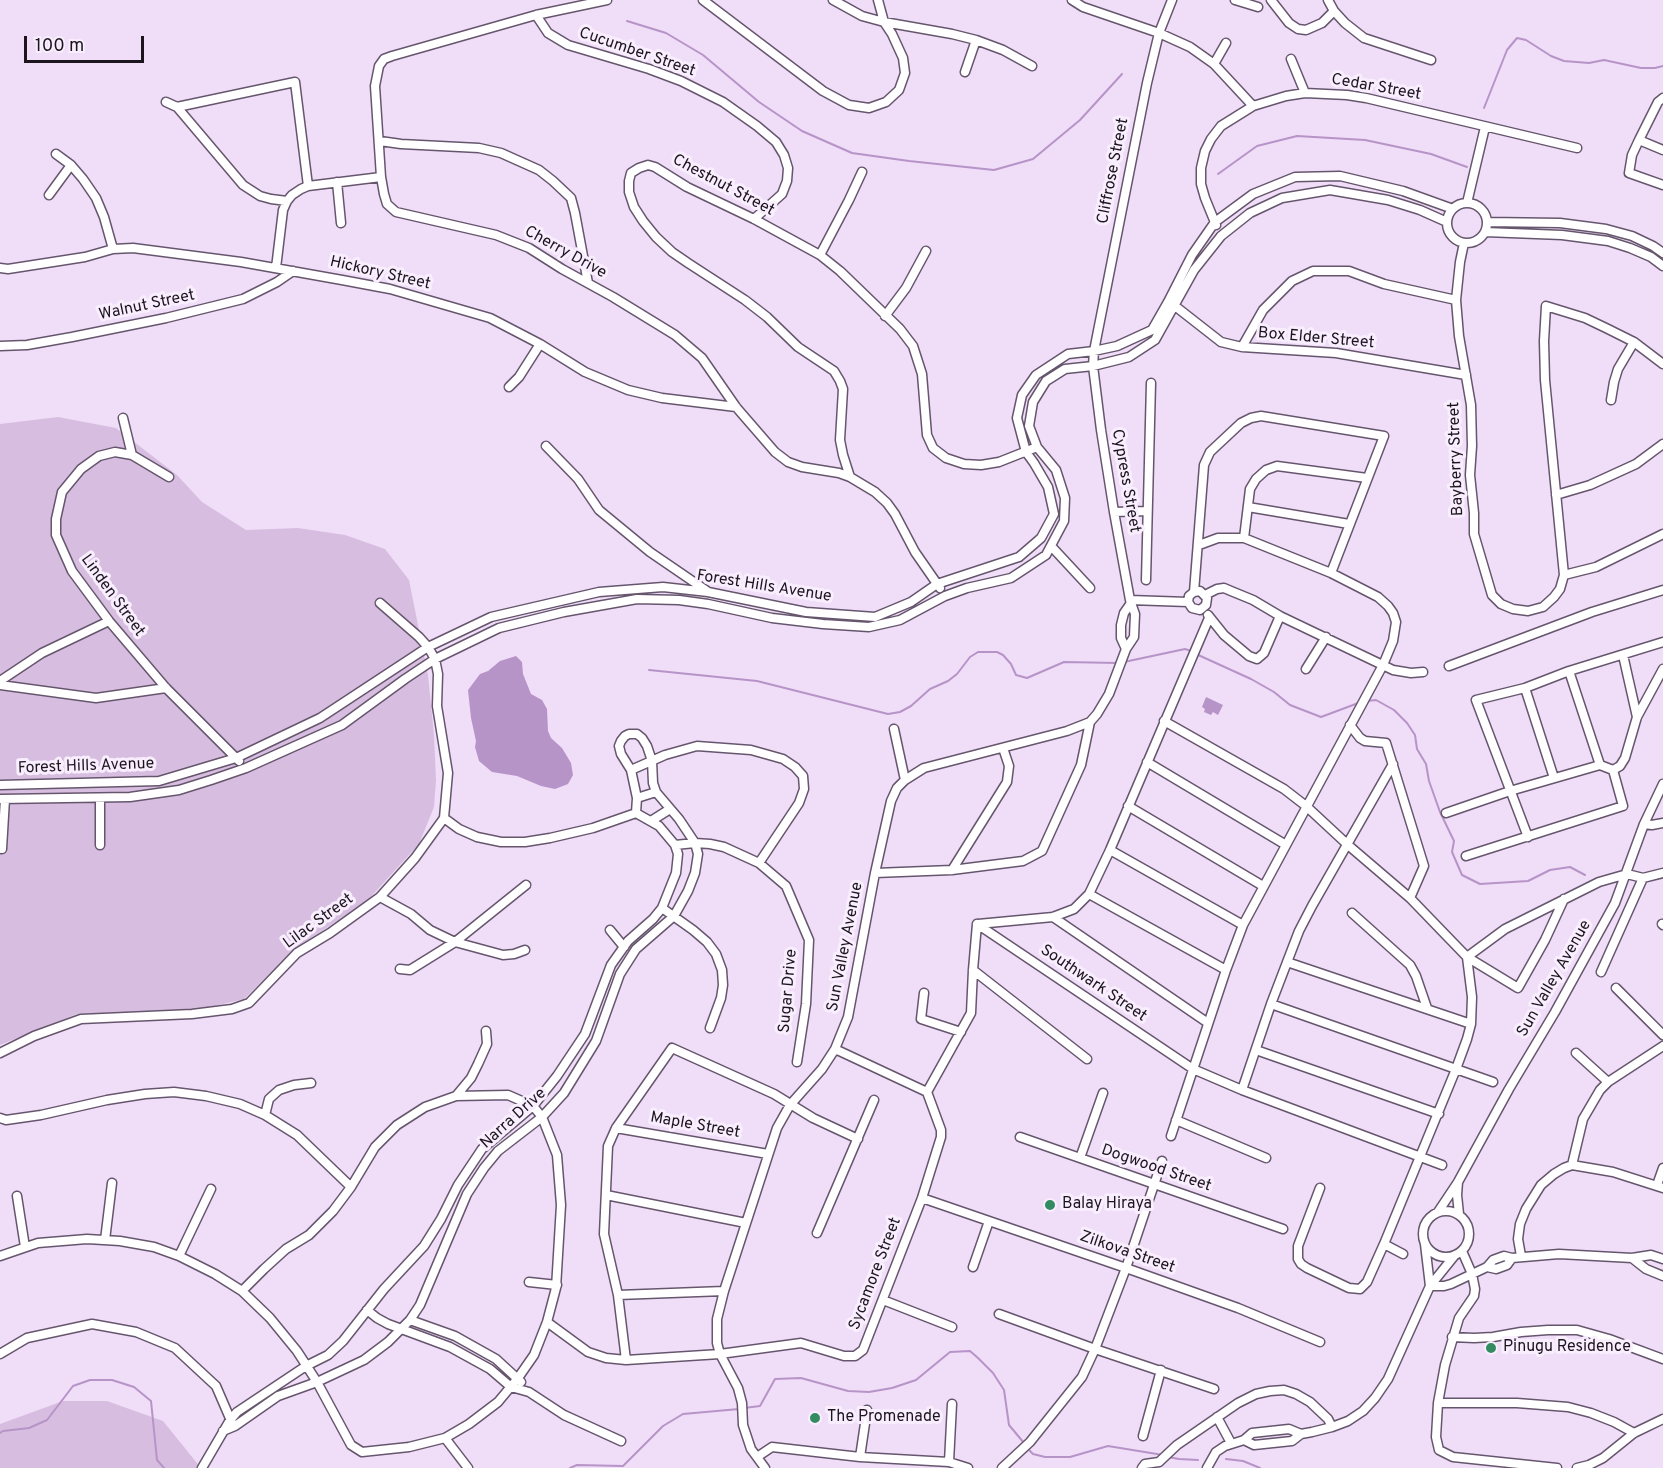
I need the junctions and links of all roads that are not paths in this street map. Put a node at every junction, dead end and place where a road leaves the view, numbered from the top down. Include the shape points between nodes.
1 (607, 0) edge
2 (703, 0) edge
3 (833, 0) edge
4 (878, 0) edge
5 (1072, 0) edge
6 (1172, 0) edge
7 (1235, 0) edge
8 (1271, 0) edge
9 (1328, 0) edge
10 (1248, 2) edge
11 (1258, 7) dead end
12 (1334, 11) junction
13 (536, 15) junction
14 (884, 22) junction
15 (1159, 33) junction
16 (976, 40) junction
17 (1226, 43) dead end
18 (1291, 59) dead end
19 (1431, 60) dead end
20 (1214, 64) junction
21 (1032, 66) dead end
22 (965, 72) dead end
23 (1305, 93) junction
24 (1663, 98) edge
25 (166, 102) dead end
26 (1253, 106) junction
27 (177, 107) junction
28 (1485, 127) junction
29 (1639, 140) junction
30 (380, 141) junction
31 (1577, 148) dead end
32 (1663, 150) edge
33 (56, 154) dead end
34 (70, 165) junction
35 (862, 172) dead end
36 (381, 177) junction
37 (337, 182) junction
38 (1663, 184) edge
39 (308, 186) junction
40 (50, 195) dead end
41 (287, 201) junction
42 (1467, 203) junction
43 (1453, 209) junction
44 (754, 219) junction
45 (1215, 222) junction
46 (1447, 222) junction
47 (1487, 222) junction
48 (341, 223) dead end
49 (1485, 232) junction
50 (1221, 236) junction
51 (1464, 243) junction
52 (114, 249) junction
53 (926, 251) dead end
54 (1663, 252) edge
55 (820, 255) junction
56 (1663, 266) edge
57 (0, 268) edge
58 (276, 268) junction
59 (293, 271) junction
60 (588, 284) junction
61 (1456, 300) junction
62 (1175, 306) junction
63 (885, 316) junction
64 (1634, 342) junction
65 (540, 344) junction
66 (0, 346) edge
67 (1242, 347) junction
68 (1094, 351) junction
69 (1663, 364) edge
70 (1093, 366) junction
71 (1466, 375) junction
72 (1151, 383) dead end
73 (509, 387) dead end
74 (1611, 400) dead end
75 (736, 407) junction
76 (123, 418) dead end
77 (1663, 444) edge
78 (546, 446) dead end
79 (1037, 447) junction
80 (1026, 452) junction
81 (132, 455) junction
82 (169, 477) dead end
83 (850, 477) junction
84 (1367, 478) junction
85 (1556, 495) junction
86 (1248, 507) junction
87 (1147, 511) junction
88 (1114, 512) junction
89 (1349, 524) junction
90 (1663, 534) edge
91 (1244, 538) junction
92 (1199, 545) junction
93 (1051, 546) junction
94 (1331, 573) junction
95 (1564, 575) junction
96 (1146, 580) dead end
97 (937, 584) junction
98 (1090, 588) dead end
99 (1663, 590) edge
100 (708, 591) junction
101 (1194, 592) junction
102 (1205, 595) junction
103 (945, 596) junction
104 (1131, 602) junction
105 (1188, 602) junction
106 (380, 603) dead end
107 (708, 604) junction
108 (1203, 608) junction
109 (1280, 616) junction
110 (1209, 618) junction
111 (109, 621) junction
112 (1326, 637) junction
113 (1663, 642) edge
114 (428, 647) junction
115 (1125, 653) junction
116 (1623, 655) junction
117 (435, 659) junction
118 (1383, 665) junction
119 (1449, 666) dead end
120 (1306, 669) dead end
121 (1663, 669) edge
122 (1569, 671) junction
123 (1423, 672) dead end
124 (1661, 680) edge
125 (0, 683) edge
126 (166, 688) junction
127 (1525, 688) junction
128 (1637, 717) junction
129 (1164, 721) junction
130 (1090, 722) junction
131 (1350, 725) junction
132 (894, 729) dead end
133 (1003, 748) junction
134 (236, 758) junction
135 (652, 761) junction
136 (1147, 762) junction
137 (1393, 764) junction
138 (1600, 765) junction
139 (246, 768) junction
140 (631, 770) junction
141 (1613, 770) junction
142 (1554, 778) junction
143 (905, 780) junction
144 (1663, 783) edge
145 (0, 785) edge
146 (1510, 791) junction
147 (656, 792) junction
148 (100, 798) junction
149 (636, 798) junction
150 (3, 800) edge
151 (1128, 806) junction
152 (1306, 806) junction
153 (670, 809) junction
154 (636, 813) junction
155 (1446, 813) dead end
156 (444, 818) junction
157 (651, 821) junction
158 (1663, 823) edge
159 (1644, 824) junction
160 (1528, 837) junction
161 (695, 843) junction
162 (100, 845) dead end
163 (675, 845) junction
164 (1286, 845) junction
165 (1348, 845) junction
166 (2, 849) dead end
167 (1110, 850) junction
168 (1466, 856) dead end
169 (759, 863) junction
170 (952, 870) junction
171 (875, 873) junction
172 (1663, 873) edge
173 (1627, 874) junction
174 (1643, 878) junction
175 (526, 885) dead end
176 (1263, 886) junction
177 (1089, 894) junction
178 (380, 897) junction
179 (1410, 898) junction
180 (1564, 899) junction
181 (662, 908) junction
182 (1352, 913) dead end
183 (674, 916) junction
184 (1053, 916) junction
185 (977, 924) junction
186 (1243, 925) junction
187 (610, 930) dead end
188 (455, 942) junction
189 (624, 947) junction
190 (525, 950) dead end
191 (1467, 957) junction
192 (1287, 962) junction
193 (400, 969) dead end
194 (973, 970) junction
195 (1226, 970) junction
196 (1601, 972) dead end
197 (1616, 988) dead end
198 (924, 993) dead end
199 (1271, 1004) junction
200 (1427, 1008) junction
201 (1208, 1023) junction
202 (1471, 1024) junction
203 (710, 1028) dead end
204 (486, 1031) dead end
205 (961, 1032) junction
206 (1663, 1035) edge
207 (1663, 1046) edge
208 (835, 1049) junction
209 (1256, 1050) junction
210 (0, 1053) edge
211 (1576, 1053) dead end
212 (1087, 1059) dead end
213 (797, 1062) dead end
214 (1193, 1069) junction
215 (1456, 1069) junction
216 (1492, 1082) dead end
217 (1608, 1082) junction
218 (311, 1083) dead end
219 (1242, 1090) junction
220 (927, 1092) junction
221 (1103, 1093) dead end
222 (456, 1096) junction
223 (874, 1100) dead end
224 (790, 1105) junction
225 (533, 1106) junction
226 (1438, 1114) junction
227 (265, 1115) junction
228 (542, 1117) junction
229 (0, 1118) edge
230 (1176, 1120) junction
231 (616, 1128) junction
232 (1171, 1136) dead end
233 (1020, 1137) dead end
234 (858, 1139) junction
235 (768, 1154) junction
236 (1421, 1157) junction
237 (1080, 1158) junction
238 (1266, 1158) dead end
239 (1162, 1161) dead end
240 (1442, 1165) dead end
241 (1572, 1165) junction
242 (1663, 1168) edge
243 (112, 1182) dead end
244 (1458, 1182) junction
245 (1155, 1184) junction
246 (351, 1187) junction
247 (1660, 1187) edge
248 (211, 1188) dead end
249 (1320, 1188) dead end
250 (606, 1195) junction
251 (17, 1196) dead end
252 (922, 1198) junction
253 (1438, 1212) junction
254 (1459, 1214) junction
255 (989, 1221) junction
256 (746, 1223) junction
257 (1282, 1229) dead end
258 (817, 1233) dead end
259 (105, 1240) junction
260 (1384, 1244) junction
261 (1425, 1244) junction
262 (25, 1247) junction
263 (1458, 1253) junction
264 (1403, 1254) dead end
265 (0, 1256) edge
266 (179, 1256) junction
267 (1516, 1257) junction
268 (1632, 1258) junction
269 (1663, 1259) edge
270 (973, 1267) dead end
271 (1126, 1268) junction
272 (1472, 1274) junction
273 (1663, 1276) edge
274 (529, 1282) dead end
275 (556, 1285) junction
276 (1430, 1286) junction
277 (242, 1291) junction
278 (724, 1291) junction
279 (618, 1295) junction
280 (883, 1300) junction
281 (368, 1310) junction
282 (999, 1314) dead end
283 (410, 1320) junction
284 (547, 1322) junction
285 (952, 1327) dead end
286 (401, 1330) junction
287 (1452, 1337) junction
288 (1320, 1342) dead end
289 (1095, 1349) junction
290 (0, 1354) edge
291 (720, 1354) junction
292 (1663, 1359) edge
293 (626, 1360) junction
294 (306, 1366) junction
295 (1161, 1370) junction
296 (518, 1378) junction
297 (317, 1382) junction
298 (511, 1387) junction
299 (1214, 1389) dead end
300 (529, 1392) junction
301 (1438, 1402) junction
302 (952, 1404) dead end
303 (867, 1410) dead end
304 (1217, 1417) junction
305 (1663, 1419) edge
306 (232, 1423) junction
307 (1332, 1427) junction
308 (1275, 1431) junction
309 (1634, 1433) junction
310 (1301, 1434) junction
311 (1143, 1436) dead end
312 (445, 1438) junction
313 (1244, 1440) junction
314 (621, 1441) dead end
315 (1276, 1442) junction
316 (1232, 1443) junction
317 (860, 1456) junction
318 (757, 1457) junction
319 (949, 1462) junction
320 (1159, 1463) edge
321 (202, 1468) edge
322 (468, 1468) edge
323 (765, 1468) edge
324 (968, 1468) edge
325 (1002, 1468) edge
326 (1142, 1468) edge
327 (1206, 1468) edge
328 (1557, 1468) edge
329 (1577, 1468) edge

1 - 13 street, Cherry Drive
2 - 14 street via 824,91 849,105 869,108 886,102 898,90 905,73 903,58
3 - 14 street via 862,16
4 - 14 street
5 - 15 street via 1113,19
6 - 15 street, Cliffrose Street
7 - 10 street
8 - 12 street via 1298,29 1322,23
9 - 12 street
10 - 11 street
12 - 19 street via 1364,38
13 - 30 street, Cherry Drive via 384,59 375,86
13 - 44 street, Cucumber Street via 548,33 568,45 681,81 723,102 776,142 788,168 787,181 782,194
14 - 16 street
15 - 20 street via 1190,47
15 - 68 street, Cliffrose Street
16 - 21 street
16 - 22 street
17 - 20 street
18 - 23 street
20 - 26 street
23 - 26 street, Cedar Street
23 - 28 street, Cedar Street via 1347,95
24 - 29 street
25 - 27 street
26 - 45 street, Cedar Street via 1221,126 1205,151 1201,184
27 - 39 street via 295,82
27 - 41 street via 243,185 260,196
28 - 31 street, Cedar Street
28 - 42 street
29 - 32 street
29 - 38 street via 1629,172
30 - 36 street, Cherry Drive
30 - 60 street via 479,148 539,170 571,198
33 - 34 street
34 - 40 street
34 - 52 street via 96,198
35 - 55 street
36 - 37 street
36 - 60 street, Cherry Drive via 387,204 396,212 496,235 529,248
37 - 39 street
37 - 48 street
39 - 41 street
41 - 58 street
42 - 43 street
42 - 47 street via 1483,211
43 - 45 street, Forest Hills Avenue via 1403,191 1340,176 1296,177 1253,195
43 - 46 street
44 - 55 street, Chestnut Street
44 - 83 street, Chestnut Street via 655,167 648,165 631,173 629,192 634,207 656,237 680,258 745,300 798,348 834,371 843,389 840,440
45 - 50 street, Cedar Street
45 - 68 street, Forest Hills Avenue via 1192,255 1152,330 1117,346
46 - 50 street, Forest Hills Avenue via 1388,200 1330,190 1282,198 1250,213
46 - 51 street via 1454,238
47 - 49 street
47 - 54 street via 1560,223 1606,229 1632,236
49 - 51 street via 1476,241
49 - 56 street via 1608,241 1651,257
50 - 62 street, Forest Hills Avenue via 1194,270
51 - 61 street, Bayberry Street
52 - 57 street, Hickory Street via 85,257
52 - 58 street, Hickory Street via 133,248
53 - 63 street
55 - 63 street, Chestnut Street
58 - 59 street, Hickory Street
59 - 65 street, Hickory Street via 390,289 470,311
59 - 66 street, Walnut Street via 243,299 72,337
60 - 75 street, Cherry Drive via 675,335 702,358
61 - 67 street via 1384,284 1349,271 1313,271 1292,280 1263,309
61 - 71 street, Bayberry Street
62 - 67 street, Box Elder Street via 1221,342
62 - 70 street, Forest Hills Avenue via 1155,340 1129,357
63 - 80 street, Chestnut Street via 913,346 922,374 927,435 933,448 946,458 981,465
64 - 69 street
64 - 74 street via 1618,369
64 - 85 street via 1585,318 1546,306 1545,380
65 - 73 street
65 - 75 street, Hickory Street via 585,372 628,390
67 - 71 street, Box Elder Street via 1336,353
68 - 70 street, Cliffrose Street
68 - 80 street, Forest Hills Avenue via 1068,354 1036,375 1022,395 1017,418
70 - 79 street, Forest Hills Avenue via 1065,369 1046,381 1033,402 1029,426
70 - 88 street, Cypress Street
71 - 95 street, Bayberry Street via 1471,405 1474,534 1492,595 1513,609 1543,607 1560,589
72 - 87 street
75 - 83 street, Cherry Drive via 775,453 789,462
76 - 81 street
77 - 85 street via 1636,464
78 - 100 street via 578,479 599,510 650,552
79 - 80 street, Chestnut Street
79 - 93 street, Forest Hills Avenue via 1056,470 1065,498 1064,521
80 - 97 street, Forest Hills Avenue via 1048,488 1054,514 1041,538 1019,557
81 - 82 street
81 - 111 street, Linden Street via 115,452 99,456 81,470 62,492 56,519 56,536 72,571
83 - 97 street, Cherry Drive via 875,492 896,514
84 - 86 street via 1277,466 1256,479 1250,489
84 - 89 street
84 - 92 street via 1384,436 1271,417 1251,418 1210,452 1204,465
85 - 95 street
86 - 89 street
86 - 91 street
87 - 88 street
87 - 96 street
88 - 104 street, Cypress Street
89 - 94 street
90 - 95 street via 1596,567
91 - 92 street via 1218,538
91 - 94 street
92 - 101 street
93 - 98 street
93 - 103 street, Forest Hills Avenue via 1046,555 1011,578
94 - 118 street via 1378,597 1393,613 1393,641
97 - 100 street, Forest Hills Avenue via 911,602 875,617 806,612
97 - 103 street, Cherry Drive
99 - 119 street
100 - 107 street
100 - 114 street, Forest Hills Avenue via 663,587 599,592 491,617
101 - 102 street
101 - 105 street
102 - 108 street via 1207,602
102 - 109 street via 1224,588
103 - 107 street, Forest Hills Avenue via 900,620 869,627 772,618
104 - 105 street
104 - 115 street via 1121,630
104 - 115 street via 1136,614 1135,633
105 - 108 street via 1196,610
106 - 114 street
107 - 117 street, Forest Hills Avenue via 637,599 564,612 499,628
108 - 110 street
109 - 110 street via 1264,653 1257,659 1224,635
109 - 112 street
110 - 129 street
111 - 125 street via 42,653
111 - 126 street, Linden Street
112 - 118 street
112 - 120 street
113 - 116 street
114 - 117 street
114 - 134 street, Forest Hills Avenue via 320,718
115 - 130 street via 1103,705
116 - 122 street
116 - 128 street
117 - 139 street, Forest Hills Avenue via 342,725
117 - 156 street, Lilac Street via 437,706 448,773
118 - 123 street via 1403,672
118 - 131 street
121 - 124 street
122 - 127 street
122 - 138 street
124 - 128 street
125 - 126 street via 96,698
126 - 134 street, Linden Street
127 - 142 street
127 - 146 street via 1476,700
128 - 141 street via 1624,758
129 - 136 street
129 - 152 street via 1284,789
130 - 133 street
130 - 170 street via 1081,765 1042,851 1023,861
131 - 137 street via 1365,741 1386,743
131 - 152 street
132 - 143 street
133 - 143 street via 924,768
133 - 170 street via 1009,766 1007,782
134 - 139 street, Linden Street
134 - 145 street, Forest Hills Avenue via 159,781
135 - 140 street
135 - 140 street via 642,738 637,734 625,736 619,746
135 - 147 street
135 - 169 street via 697,746 721,747 751,750 783,759 795,767 803,776 802,796
136 - 151 street
136 - 164 street
137 - 165 street
137 - 179 street via 1424,866
138 - 141 street
138 - 142 street
139 - 148 street, Forest Hills Avenue via 179,790
140 - 149 street
141 - 160 street via 1623,806
142 - 146 street
143 - 171 street, Sun Valley Avenue via 891,801
144 - 159 street, Sun Valley Avenue
146 - 155 street
146 - 160 street
147 - 149 street
147 - 153 street
148 - 150 street, Forest Hills Avenue
148 - 162 street
149 - 154 street
150 - 166 street
151 - 167 street
151 - 176 street
152 - 164 street
152 - 165 street
153 - 157 street
153 - 161 street
154 - 156 street via 593,828 525,842 477,837
154 - 157 street
156 - 178 street, Lilac Street via 416,858
157 - 163 street
158 - 159 street
159 - 173 street, Sun Valley Avenue
160 - 168 street
161 - 163 street, Sugar Drive
161 - 169 street, Sugar Drive via 724,847
161 - 183 street, Narra Drive via 695,873
163 - 181 street, Narra Drive via 676,873
164 - 176 street
165 - 179 street
165 - 192 street via 1312,906
167 - 177 street
167 - 186 street
169 - 213 street, Sugar Drive via 786,886 809,940 806,1004
170 - 171 street
171 - 208 street, Sun Valley Avenue via 848,1017
172 - 174 street
173 - 174 street
173 - 180 street
173 - 244 street, Sun Valley Avenue via 1555,1012
174 - 196 street
175 - 188 street
176 - 186 street
177 - 184 street via 1074,909
177 - 195 street
178 - 188 street
178 - 210 street, Lilac Street via 297,953 249,1003 192,1014 81,1019
179 - 191 street
180 - 191 street via 1505,929
180 - 191 street via 1518,988
181 - 183 street
181 - 189 street, Narra Drive
182 - 200 street via 1410,965
183 - 203 street via 707,942 722,970 721,998
183 - 228 street, Narra Drive via 636,949 620,974 596,1041 564,1092
184 - 185 street
184 - 201 street
185 - 194 street
185 - 214 street, Southwark Street
186 - 195 street
187 - 189 street
188 - 190 street via 503,956
188 - 193 street via 410,970
189 - 225 street, Narra Drive via 612,965 585,1034
191 - 202 street
192 - 199 street
192 - 200 street
194 - 205 street via 971,1013
194 - 212 street
195 - 201 street
197 - 206 street
198 - 205 street via 921,1019
199 - 209 street
199 - 215 street
200 - 202 street
201 - 214 street
202 - 215 street
204 - 222 street via 487,1044 478,1064
205 - 220 street
207 - 217 street
208 - 220 street
208 - 224 street, Sun Valley Avenue
209 - 219 street
209 - 226 street
211 - 217 street
214 - 219 street, Southwark Street
214 - 230 street
215 - 216 street
215 - 226 street
217 - 241 street via 1583,1119
218 - 227 street via 279,1090 269,1100
219 - 236 street, Southwark Street
220 - 252 street, Sycamore Street via 941,1137
221 - 237 street
222 - 225 street via 508,1095
222 - 246 street via 425,1107 397,1125 375,1147
223 - 234 street
224 - 231 street via 672,1048
224 - 234 street
224 - 235 street, Sun Valley Avenue
225 - 228 street
225 - 281 street, Narra Drive via 482,1149 424,1246
226 - 236 street
227 - 229 street via 240,1104 174,1092
227 - 246 street via 297,1135
228 - 275 street via 557,1155 561,1205
228 - 283 street, Narra Drive via 498,1151 467,1194
230 - 232 street
230 - 238 street
231 - 235 street, Maple Street
231 - 250 street via 608,1146
233 - 237 street, Dogwood Street
234 - 258 street
235 - 256 street, Sun Valley Avenue
236 - 240 street, Southwark Street
236 - 260 street
237 - 245 street, Dogwood Street
239 - 245 street
241 - 247 street via 1613,1172
241 - 267 street via 1554,1173 1541,1185 1526,1209
242 - 247 street
243 - 259 street
244 - 253 street, Sun Valley Avenue
244 - 254 street
245 - 257 street, Dogwood Street
245 - 271 street
246 - 277 street via 309,1235 286,1250
248 - 266 street
249 - 260 street via 1298,1246 1301,1264 1349,1288 1360,1289
250 - 256 street
250 - 279 street via 604,1234
251 - 262 street
252 - 255 street, Zilkova Street
252 - 280 street, Sycamore Street
253 - 254 street via 1449,1210
253 - 261 street via 1424,1225
254 - 263 street via 1468,1225 1469,1239
255 - 270 street
255 - 271 street, Zilkova Street
256 - 278 street, Sun Valley Avenue
259 - 262 street
259 - 266 street via 154,1247
260 - 264 street
261 - 263 street via 1441,1257
261 - 276 street
262 - 265 street
263 - 272 street
263 - 276 street
266 - 277 street
267 - 268 street via 1559,1254
267 - 272 street via 1507,1265 1486,1267
268 - 269 street via 1651,1255
268 - 273 street
271 - 288 street, Zilkova Street
271 - 289 street
272 - 276 street via 1444,1286
272 - 287 street via 1474,1296
274 - 275 street
275 - 284 street
276 - 307 street via 1396,1364 1375,1398 1348,1421
277 - 294 street via 270,1318
278 - 279 street
278 - 291 street, Sun Valley Avenue via 717,1319
279 - 293 street
280 - 285 street
280 - 291 street, Sycamore Street via 863,1350 855,1356 801,1343
281 - 286 street
281 - 294 street, Narra Drive via 343,1341
282 - 289 street
283 - 286 street, Narra Drive
283 - 296 street via 455,1336 496,1359
284 - 293 street, Sycamore Street via 588,1352
284 - 296 street via 534,1355
286 - 297 street, Narra Drive via 364,1360
286 - 298 street via 450,1347 490,1369
287 - 292 street via 1577,1330
287 - 301 street
289 - 295 street
289 - 325 street via 1082,1377 1030,1442
290 - 306 street via 27,1338 92,1324 136,1332 175,1348 216,1386
291 - 293 street, Sycamore Street
291 - 318 street, Sun Valley Avenue via 738,1388 743,1425
294 - 297 street
294 - 306 street, Narra Drive via 237,1412
295 - 299 street
295 - 311 street
296 - 298 street
296 - 300 street
297 - 306 street, Narra Drive via 278,1396
297 - 312 street via 351,1445 362,1452
298 - 300 street
298 - 312 street via 498,1402
300 - 314 street via 564,1415
301 - 309 street via 1517,1402 1568,1407
301 - 328 street via 1436,1437 1444,1454
302 - 319 street
303 - 317 street
304 - 307 street via 1256,1394 1284,1390 1310,1402
304 - 316 street
304 - 320 street
305 - 309 street
306 - 321 street, Narra Drive via 223,1431
307 - 310 street
308 - 310 street via 1289,1429
308 - 313 street via 1252,1433
308 - 315 street
309 - 329 street via 1603,1458
310 - 315 street via 1292,1441
312 - 322 street
313 - 315 street via 1254,1445
313 - 316 street
316 - 327 street via 1216,1452
317 - 318 street via 772,1447
317 - 319 street
318 - 323 street, Sun Valley Avenue
319 - 324 street
320 - 326 street

